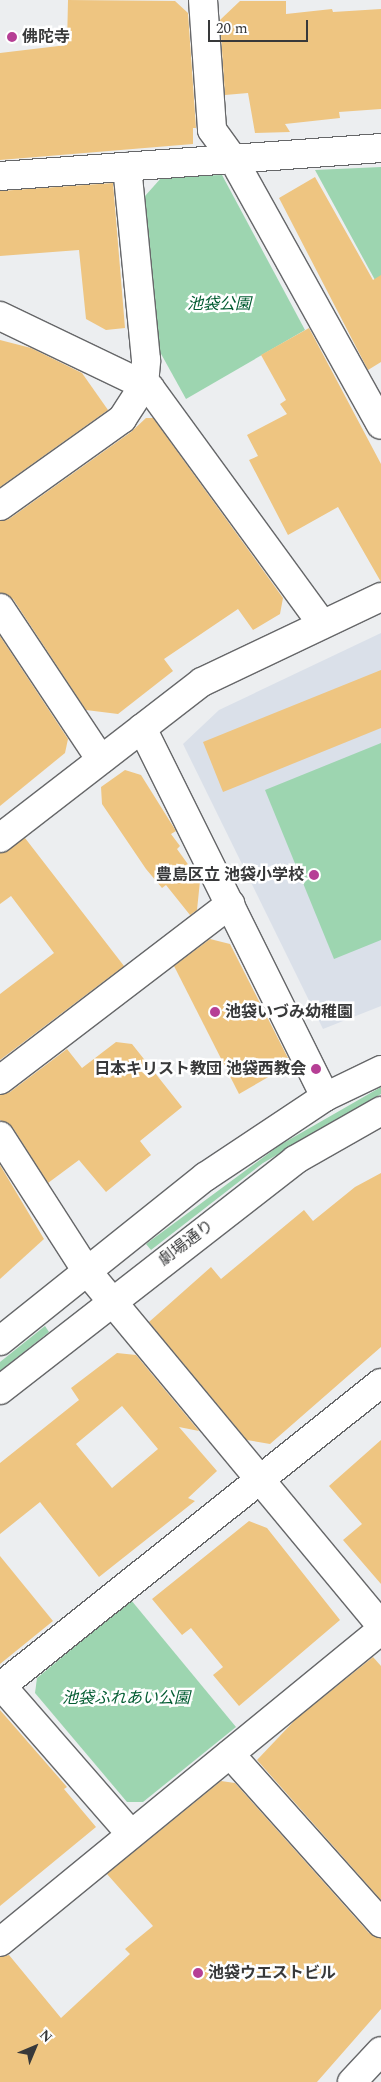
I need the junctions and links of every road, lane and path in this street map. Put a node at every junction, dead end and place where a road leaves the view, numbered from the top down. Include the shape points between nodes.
1 (203, 0) edge
2 (381, 148) edge
3 (232, 159) junction
4 (127, 167) junction
5 (0, 176) edge
6 (0, 316) edge
7 (144, 385) junction
8 (381, 425) edge
9 (0, 506) edge
10 (381, 597) edge
11 (0, 608) edge
12 (322, 624) junction
13 (142, 728) junction
14 (101, 760) junction
15 (0, 838) edge
16 (230, 904) junction
17 (381, 1070) edge
18 (0, 1080) edge
19 (324, 1097) junction
20 (381, 1111) edge
21 (0, 1136) edge
22 (86, 1270) junction
23 (110, 1301) junction
24 (0, 1341) edge
25 (381, 1383) edge
26 (0, 1390) edge
27 (261, 1479) junction
28 (381, 1625) edge
29 (381, 1630) edge
30 (0, 1686) edge
31 (230, 1754) junction
32 (131, 1834) junction
33 (381, 1923) edge
34 (0, 1942) edge
35 (381, 2051) edge
36 (353, 2082) edge

1 - 3 street via 212,130
2 - 3 street
3 - 4 street
3 - 8 street
4 - 5 street
4 - 7 street via 146,360
6 - 7 street
7 - 9 street via 122,419
7 - 12 street via 150,388
10 - 12 street
11 - 14 street
12 - 13 street via 202,682
13 - 14 street
13 - 16 street
14 - 15 street
16 - 18 street
16 - 19 street
17 - 19 street
19 - 22 street via 205,1177
20 - 23 street, 劇場通り via 295,1160
21 - 22 street
22 - 23 street
22 - 24 street
23 - 26 street, 劇場通り
23 - 27 street
25 - 27 street
27 - 28 street
27 - 30 street
29 - 31 street
30 - 32 street
31 - 32 street
31 - 33 street
32 - 34 street
35 - 36 street

